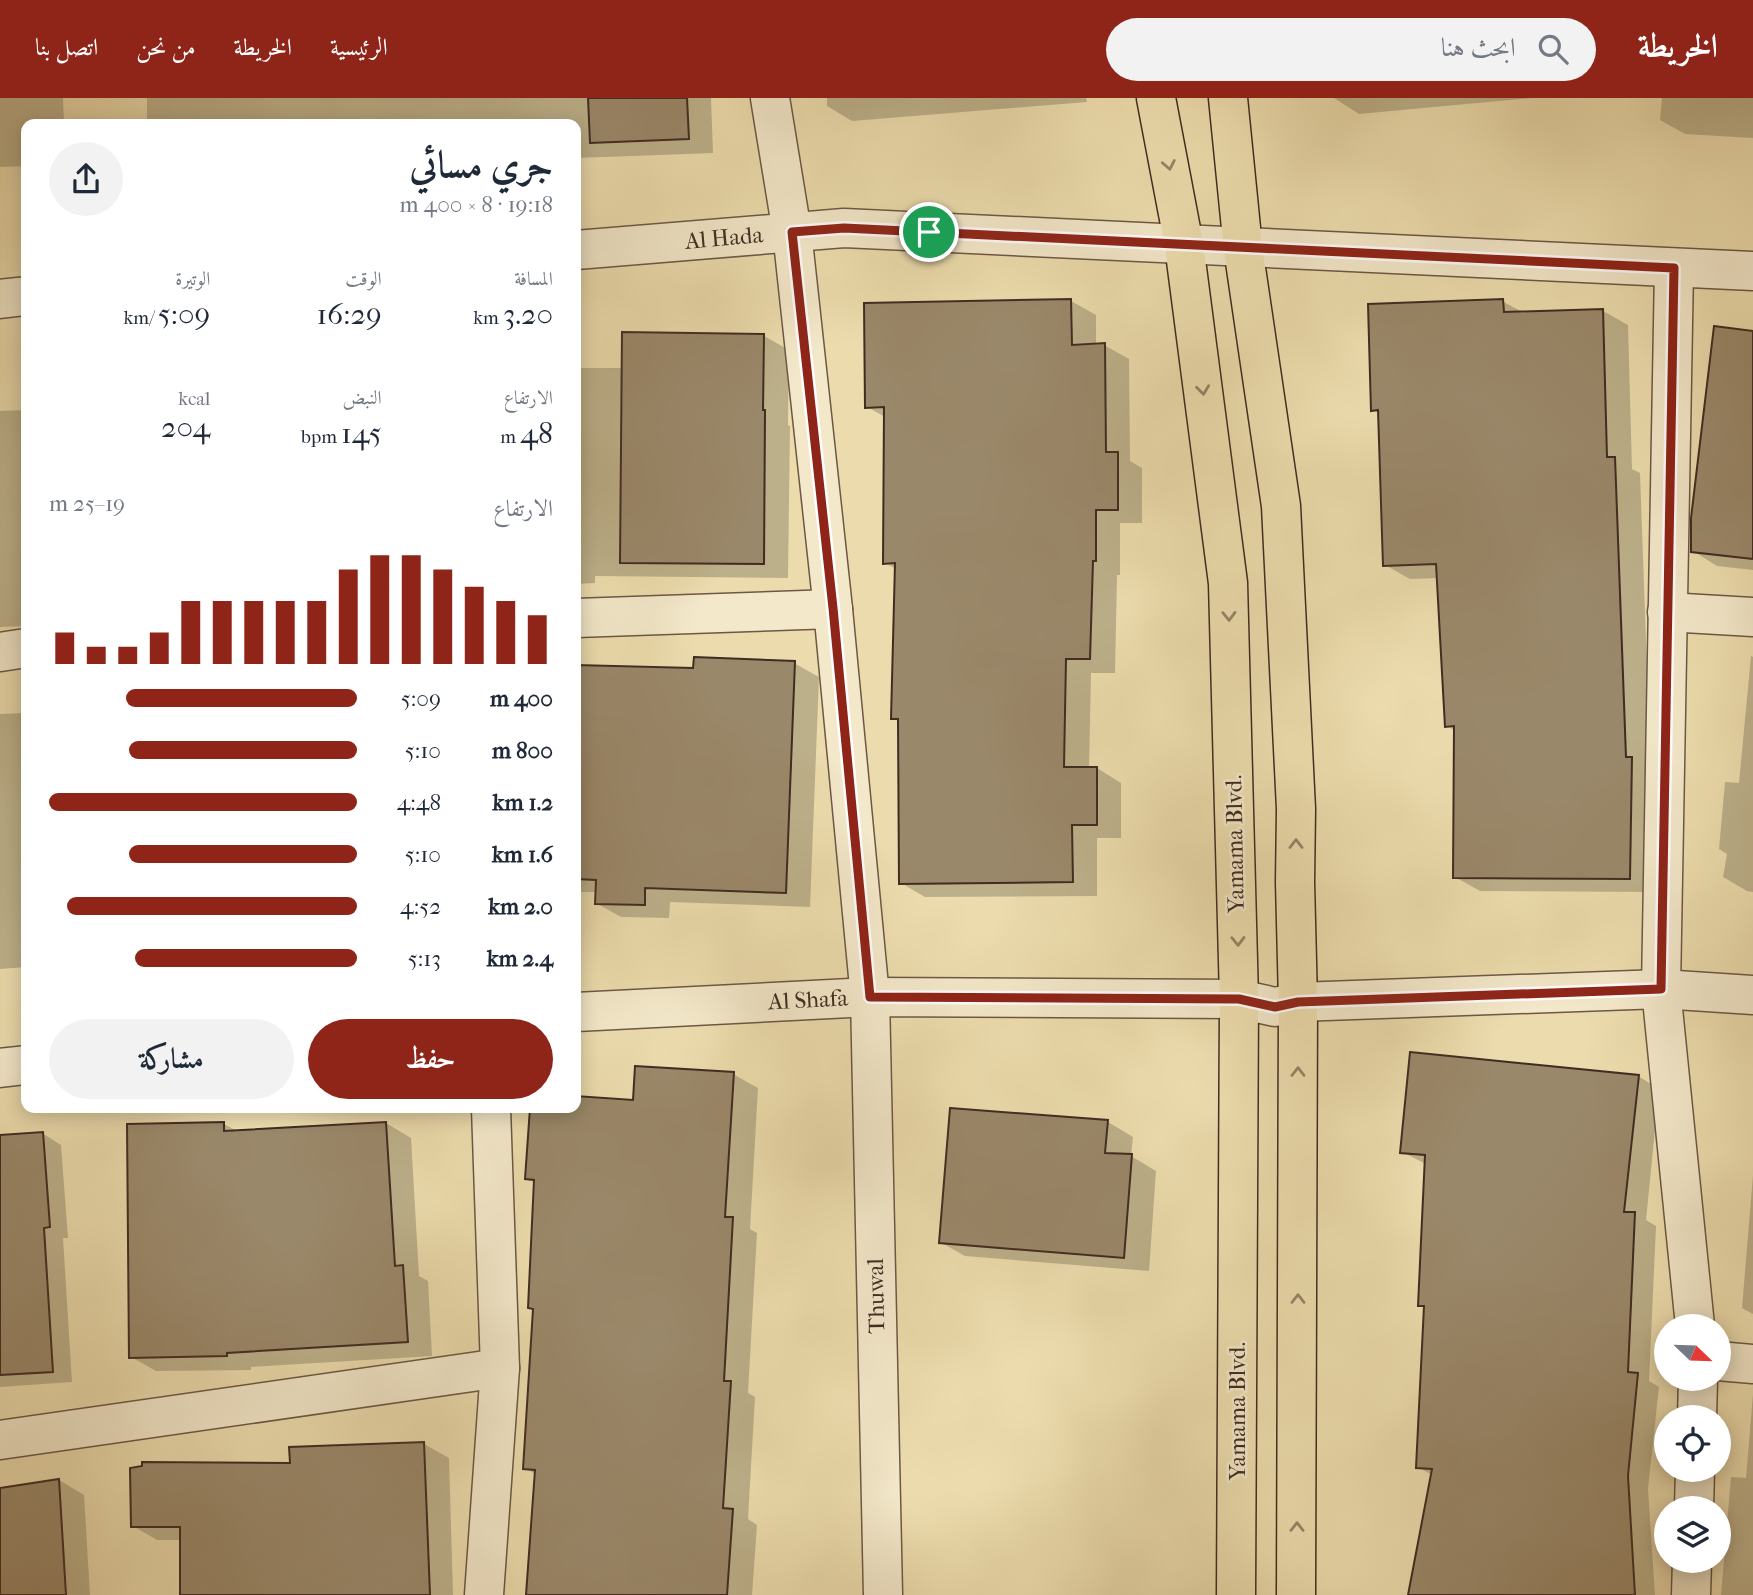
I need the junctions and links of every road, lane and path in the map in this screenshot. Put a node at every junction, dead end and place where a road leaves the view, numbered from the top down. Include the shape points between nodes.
1 (770, 98) edge
2 (1156, 98) edge
3 (1228, 98) edge
4 (792, 232) junction
5 (1184, 245) junction
6 (1243, 248) junction
7 (581, 250) edge
8 (1674, 268) junction
9 (1753, 271) edge
10 (21, 297) edge
11 (0, 299) edge
12 (833, 608) junction
13 (1667, 612) junction
14 (1753, 617) edge
15 (581, 618) edge
16 (21, 649) edge
17 (0, 652) edge
18 (1661, 989) junction
19 (1753, 995) edge
20 (870, 997) junction
21 (1239, 999) junction
22 (1298, 1002) junction
23 (581, 1012) edge
24 (21, 1066) edge
25 (0, 1068) edge
26 (491, 1113) edge
27 (1694, 1314) edge
28 (1731, 1362) edge
29 (1753, 1364) edge
30 (500, 1368) junction
31 (0, 1440) edge
32 (1692, 1573) edge
33 (484, 1595) edge
34 (883, 1595) edge
35 (1236, 1595) edge
36 (1296, 1595) edge
37 (1691, 1595) edge

1 - 4 street, Thuwal
2 -> 5 main road, Yamama Blvd.
3 - 6 main road
4 - 5 street, Al Hada via 844,228
4 - 7 street, Al Hada
4 - 12 street, Thuwal
5 - 6 street, Al Hada
5 -> 21 main road, Yamama Blvd. via 1228,583
6 - 8 street, Al Hada
22 -> 6 main road via 1296,809 1281,506
8 - 9 street, Al Hada
8 - 13 street
10 - 11 street
12 - 15 street
12 - 20 street, Thuwal
13 - 14 street
13 - 18 street
16 - 17 street
18 - 19 street, Al Shafa
18 - 22 street, Al Shafa
18 - 27 street
20 - 21 street, Al Shafa
20 - 23 street, Al Shafa
20 - 34 street, Thuwal
21 - 22 street, Al Shafa via 1275,1007
21 - 35 main road, Yamama Blvd.
36 -> 22 main road
24 - 25 street
26 - 30 street
28 - 29 street
30 - 31 street
30 - 33 street
32 - 37 street

